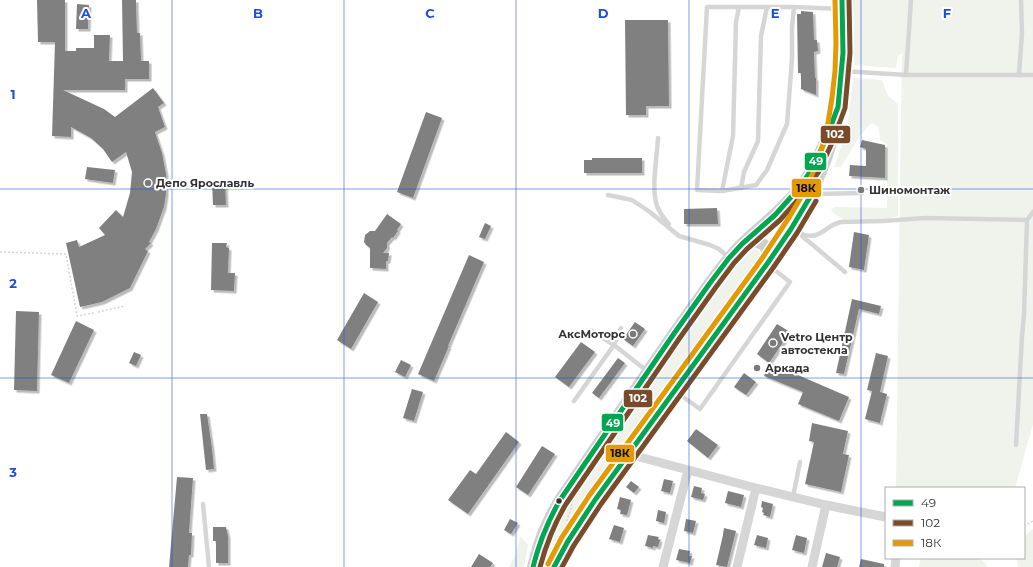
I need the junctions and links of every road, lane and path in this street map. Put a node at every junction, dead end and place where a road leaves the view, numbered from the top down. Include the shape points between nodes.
1 (911, 0) edge
2 (1021, 0) edge
3 (843, 4) edge
4 (739, 7) junction
5 (767, 7) junction
6 (794, 7) junction
7 (842, 71) junction
8 (1019, 74) junction
9 (906, 75) junction
10 (1033, 75) edge
11 (838, 107) junction
12 (658, 138) dead end
13 (800, 187) junction
14 (741, 188) junction
15 (722, 191) junction
16 (812, 192) junction
17 (862, 194) dead end
18 (608, 195) dead end
19 (1033, 212) edge
20 (1027, 220) junction
21 (795, 231) junction
22 (679, 236) junction
23 (742, 244) junction
24 (0, 252) edge
25 (729, 258) junction
26 (767, 264) junction
27 (845, 272) dead end
28 (125, 306) dead end
29 (98, 312) dead end
30 (94, 313) dead end
31 (621, 328) dead end
32 (590, 330) dead end
33 (614, 345) junction
34 (648, 372) junction
35 (675, 391) junction
36 (574, 402) dead end
37 (1016, 445) dead end
38 (628, 454) junction
39 (800, 462) dead end
40 (688, 470) junction
41 (756, 488) junction
42 (574, 497) dead end
43 (793, 497) junction
44 (203, 504) dead end
45 (826, 505) junction
46 (885, 517) edge
47 (566, 525) dead end
48 (208, 567) edge
49 (533, 567) edge
50 (554, 567) edge
51 (663, 567) edge
52 (737, 567) edge
53 (812, 567) edge

1 - 9 lane
2 - 8 lane
3 - 6 lane
3 - 7 main road
4 - 5 lane
4 - 15 lane via 736,22 733,136
4 - 15 lane via 707,7 697,190
5 - 6 lane
5 - 14 lane via 761,36 758,141 744,172
6 - 14 lane via 787,124 767,170 756,185
7 - 9 lane
7 - 11 main road
8 - 9 lane
8 - 10 lane
11 - 13 main road via 813,167
11 - 16 main road via 833,139
12 - 22 lane via 654,190 657,206
13 - 16 main road
13 - 23 main road via 775,215
14 - 15 lane
16 - 17 lane
16 - 21 main road
18 - 22 lane via 632,200
19 - 20 lane
20 - 21 lane via 925,218 841,222 812,236
20 - 37 lane
21 - 26 main road
21 - 27 lane
22 - 25 lane via 710,245
23 - 25 main road
23 - 26 main road via 753,240 764,245 770,254
24 - 30 path via 66,254 77,316
25 - 34 main road via 692,306
26 - 35 main road
26 - 35 lane via 790,282 700,409
28 - 29 path
31 - 33 lane
32 - 33 lane
33 - 34 lane
33 - 36 lane
34 - 49 main road via 560,500 544,531
35 - 38 main road
38 - 40 street
38 - 50 main road via 577,527
39 - 43 lane
40 - 41 street
40 - 51 street
41 - 43 street
41 - 52 street
42 - 47 path
43 - 45 street
44 - 48 lane
45 - 46 street
45 - 53 street

